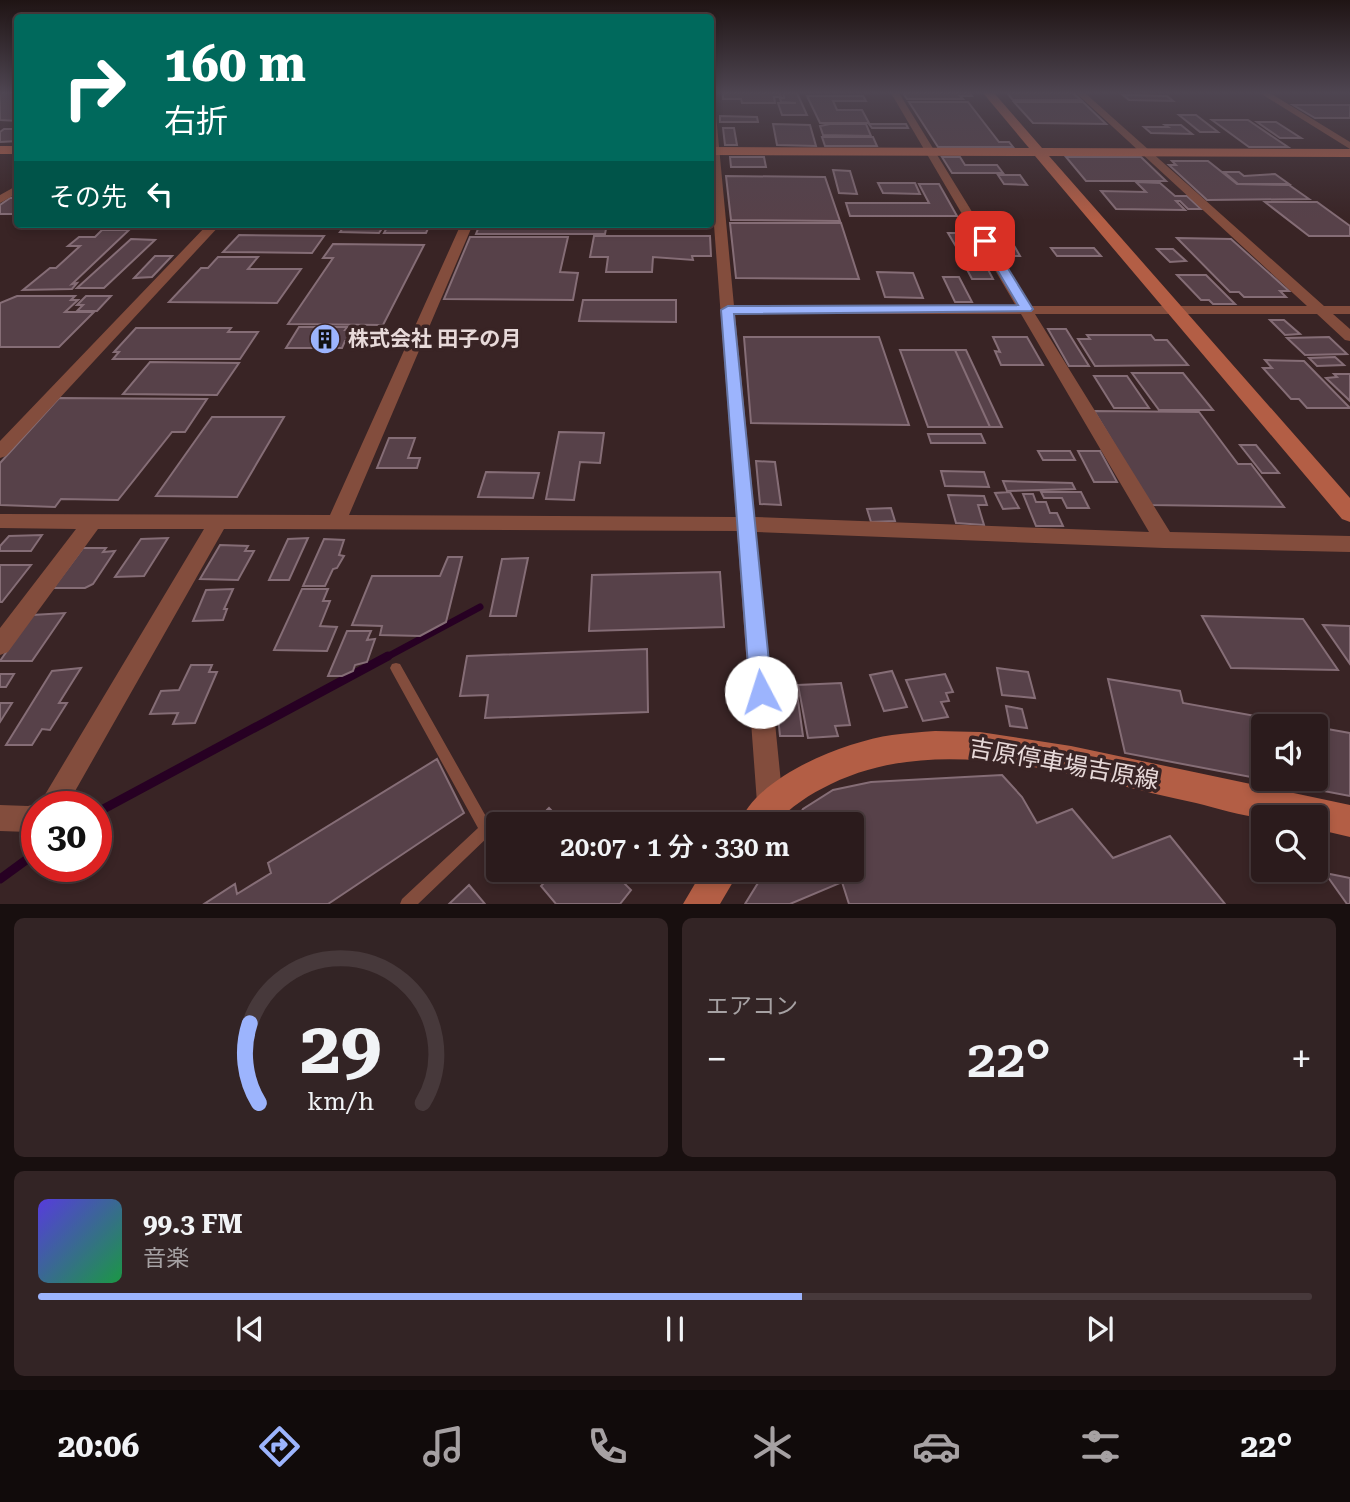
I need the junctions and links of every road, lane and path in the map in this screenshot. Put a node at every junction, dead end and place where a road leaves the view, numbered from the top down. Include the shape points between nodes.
1 (920, 135) edge
2 (1024, 135) edge
3 (1126, 135) edge
4 (1332, 135) edge
5 (1350, 146) edge
6 (714, 151) edge
7 (930, 152) junction
8 (1038, 152) junction
9 (1145, 152) junction
10 (1350, 153) edge
11 (714, 171) edge
12 (211, 228) edge
13 (465, 228) edge
14 (1026, 309) junction
15 (1174, 309) junction
16 (728, 310) junction
17 (1321, 310) junction
18 (1350, 310) edge
19 (1350, 337) edge
20 (0, 452) edge
21 (1350, 513) edge
22 (0, 522) edge
23 (92, 522) junction
24 (336, 523) junction
25 (217, 524) junction
26 (747, 524) junction
27 (1164, 540) junction
28 (1350, 544) edge
29 (0, 645) edge
30 (396, 668) dead end
31 (60, 791) edge
32 (763, 812) edge
33 (766, 812) edge
34 (0, 818) edge
35 (21, 819) edge
36 (1350, 821) edge
37 (715, 882) edge
38 (407, 904) edge
39 (699, 904) edge

1 - 7 street
2 - 8 street
3 - 9 street
4 - 5 street
6 - 7 street
7 - 8 street
7 - 14 street
8 - 9 street
8 - 15 street
9 - 10 street
9 - 17 street
11 - 16 street
12 - 20 street
13 - 24 street
14 - 15 street
14 - 16 street
14 - 27 street
15 - 17 street
15 - 21 street
16 - 26 street
17 - 18 street
17 - 19 street
22 - 23 street
23 - 25 street
23 - 29 street
24 - 25 street
24 - 26 street
25 - 31 street
26 - 27 street
26 - 32 street
27 - 28 street
30 - 38 lane via 486,829
33 - 36 street, 吉原停車場吉原線 via 822,771 865,755 917,746 965,745 1052,757
34 - 35 street
37 - 39 street

